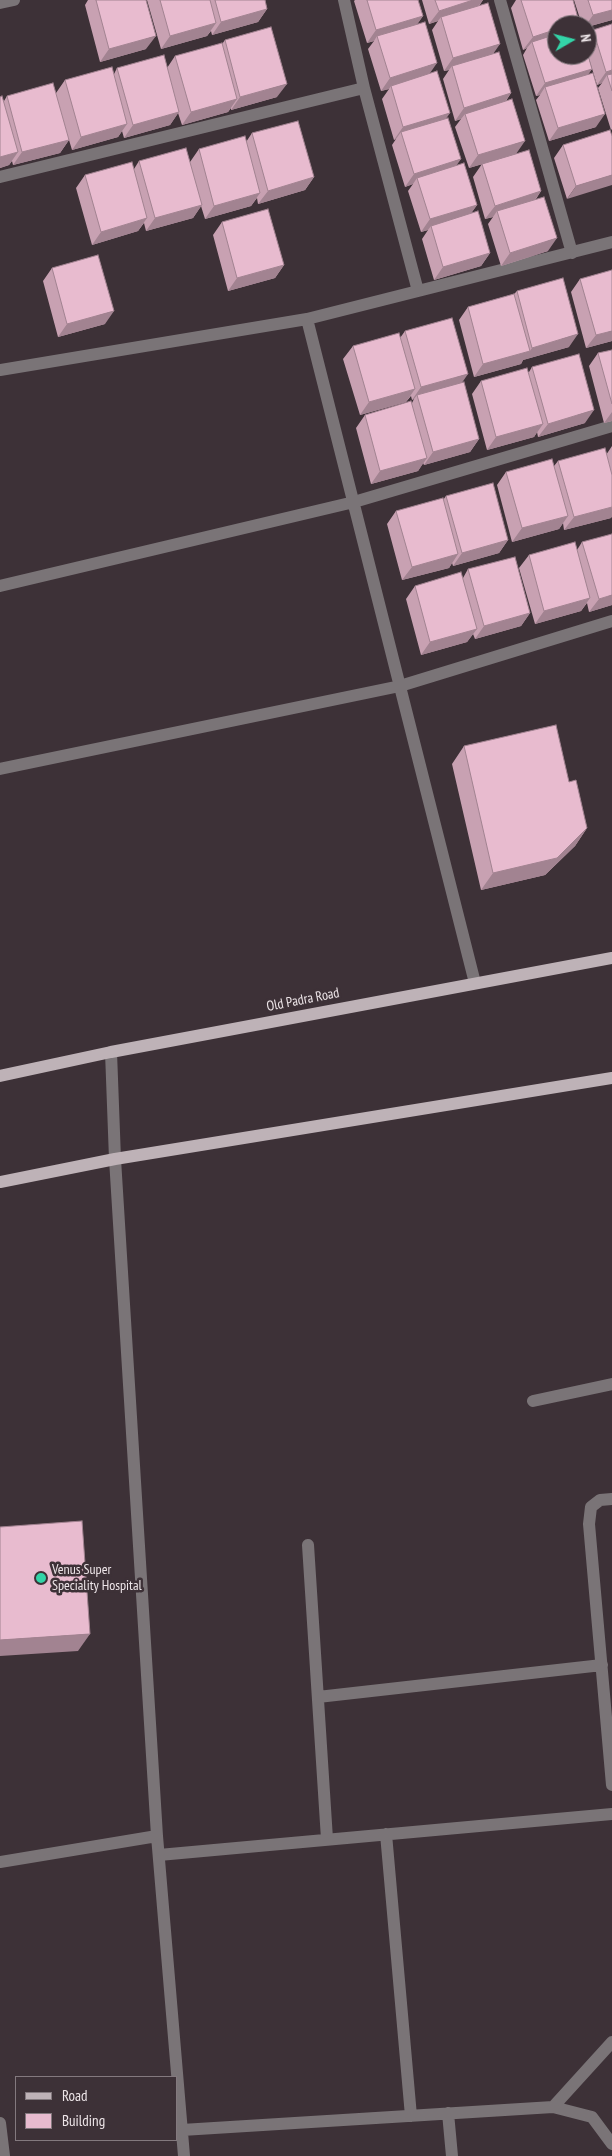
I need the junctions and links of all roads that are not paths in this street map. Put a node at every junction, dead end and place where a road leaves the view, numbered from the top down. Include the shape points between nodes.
1 (14, 0) edge
2 (344, 0) edge
3 (500, 0) edge
4 (0, 3) edge
5 (364, 88) junction
6 (0, 177) edge
7 (612, 242) edge
8 (572, 253) junction
9 (418, 291) junction
10 (307, 319) junction
11 (0, 370) edge
12 (612, 426) edge
13 (354, 502) junction
14 (0, 586) edge
15 (612, 621) edge
16 (400, 686) junction
17 (0, 769) edge
18 (612, 958) edge
19 (475, 983) junction
20 (111, 1052) junction
21 (0, 1076) edge
22 (612, 1078) edge
23 (115, 1158) junction
24 (0, 1182) edge
25 (612, 1384) edge
26 (533, 1401) dead end
27 (612, 1499) edge
28 (308, 1545) dead end
29 (602, 1665) junction
30 (318, 1697) junction
31 (612, 1785) edge
32 (612, 1814) edge
33 (386, 1834) junction
34 (157, 1836) junction
35 (327, 1839) junction
36 (159, 1855) junction
37 (0, 1862) edge
38 (612, 2042) edge
39 (177, 2076) edge
40 (178, 2082) edge
41 (553, 2108) junction
42 (448, 2113) junction
43 (411, 2116) junction
44 (0, 2123) edge
45 (182, 2130) junction
46 (612, 2144) edge
47 (4, 2156) edge
48 (184, 2156) edge
49 (452, 2156) edge

1 - 4 street
2 - 5 street
3 - 8 street
5 - 6 street
5 - 9 street
7 - 8 street
8 - 9 street
9 - 10 street
10 - 11 street
10 - 13 street
12 - 13 street
13 - 14 street
13 - 16 street
15 - 16 street
16 - 17 street
16 - 19 street
18 - 19 main road, Old Padra Road
19 - 20 main road, Old Padra Road
20 - 21 main road, Old Padra Road
20 - 23 street
22 - 23 main road
23 - 24 main road
23 - 34 street
25 - 26 street
27 - 29 street via 600,1500 591,1508 589,1524
28 - 30 street
29 - 30 street
29 - 31 street
30 - 35 street
32 - 33 street
33 - 35 street
33 - 43 street
34 - 36 street
34 - 37 street
35 - 36 street
36 - 39 street
38 - 41 street
40 - 45 street
41 - 42 street
41 - 46 street via 592,2117
42 - 43 street
42 - 49 street
43 - 45 street
44 - 47 street
45 - 48 street

